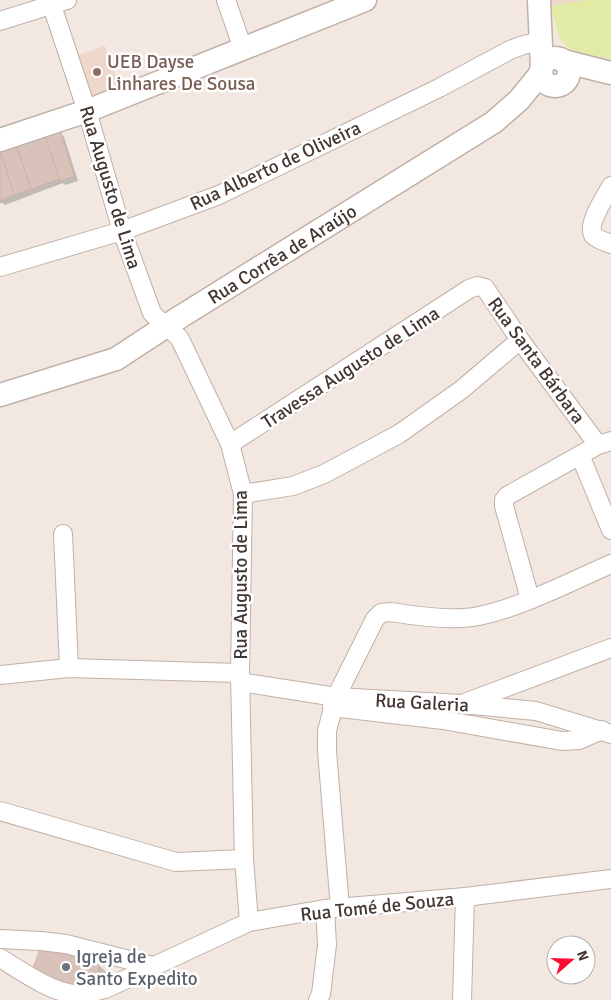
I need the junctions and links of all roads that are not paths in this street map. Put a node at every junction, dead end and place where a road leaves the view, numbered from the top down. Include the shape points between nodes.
1 (226, 0) edge
2 (540, 0) edge
3 (56, 2) edge
4 (356, 2) edge
5 (0, 21) edge
6 (541, 41) junction
7 (243, 49) junction
8 (554, 69) junction
9 (611, 73) edge
10 (87, 111) junction
11 (0, 140) edge
12 (611, 186) edge
13 (122, 232) junction
14 (603, 241) edge
15 (0, 267) edge
16 (469, 289) joint
17 (168, 325) junction
18 (520, 340) junction
19 (0, 395) edge
20 (605, 443) edge
21 (230, 444) junction
22 (580, 455) junction
23 (243, 494) junction
24 (611, 530) edge
25 (63, 534) dead end
26 (611, 564) edge
27 (530, 599) junction
28 (611, 648) edge
29 (69, 668) junction
30 (0, 675) edge
31 (240, 678) junction
32 (334, 702) junction
33 (462, 704) junction
34 (606, 732) edge
35 (0, 811) edge
36 (244, 858) junction
37 (611, 879) edge
38 (465, 897) junction
39 (332, 908) junction
40 (249, 922) junction
41 (0, 939) edge
42 (0, 958) edge
43 (152, 966) junction
44 (318, 1000) edge
45 (462, 1000) edge

1 - 7 street
2 - 6 street
2 - 8 street
3 - 5 street
3 - 10 street, Rua Augusto de Lima
4 - 7 street
6 - 8 street
6 - 13 street, Rua Alberto de Oliveira via 510,50 439,88 219,194
7 - 10 street
8 - 9 street via 589,75
8 - 17 street, Rua Corrêa de Araújo via 494,122
10 - 11 street
10 - 13 street, Rua Augusto de Lima
12 - 14 street via 593,222 592,231
13 - 15 street, Rua Alberto de Oliveira
13 - 17 street, Rua Augusto de Lima via 152,313
16 - 18 street, Rua Santa Bárbara via 484,288
16 - 21 street, Travessa Augusto de Lima
17 - 19 street, Rua Corrêa de Araújo via 116,359
17 - 21 street, Rua Augusto de Lima via 180,338
18 - 20 street, Rua Santa Bárbara
18 - 23 street via 461,390 390,439 324,474 293,486
20 - 22 street, Rua Santa Bárbara
21 - 23 street, Rua Augusto de Lima
22 - 24 street
22 - 27 street, Rua Santa Bárbara via 504,500
23 - 31 street, Rua Augusto de Lima
25 - 29 street
26 - 27 street
27 - 32 street via 477,616 455,618 381,613 375,619
28 - 33 street
29 - 30 street, Rua Galeria
29 - 31 street, Rua Galeria
31 - 32 street, Rua Galeria
31 - 36 street, Rua Augusto de Lima
32 - 33 street, Rua Galeria
32 - 34 street, Rua Galeria via 562,741
32 - 39 street via 327,731
33 - 34 street, Rua Galeria via 536,711
35 - 36 street via 176,862
36 - 40 street, Rua Augusto de Lima
37 - 38 street, Rua Tomé de Souza
38 - 39 street, Rua Tomé de Souza
38 - 45 street
39 - 40 street, Rua Tomé de Souza
39 - 44 street
40 - 43 street, Rua Tomé de Souza
41 - 43 street via 66,944
42 - 43 street, Rua Tomé de Souza via 36,980 73,994 105,989

